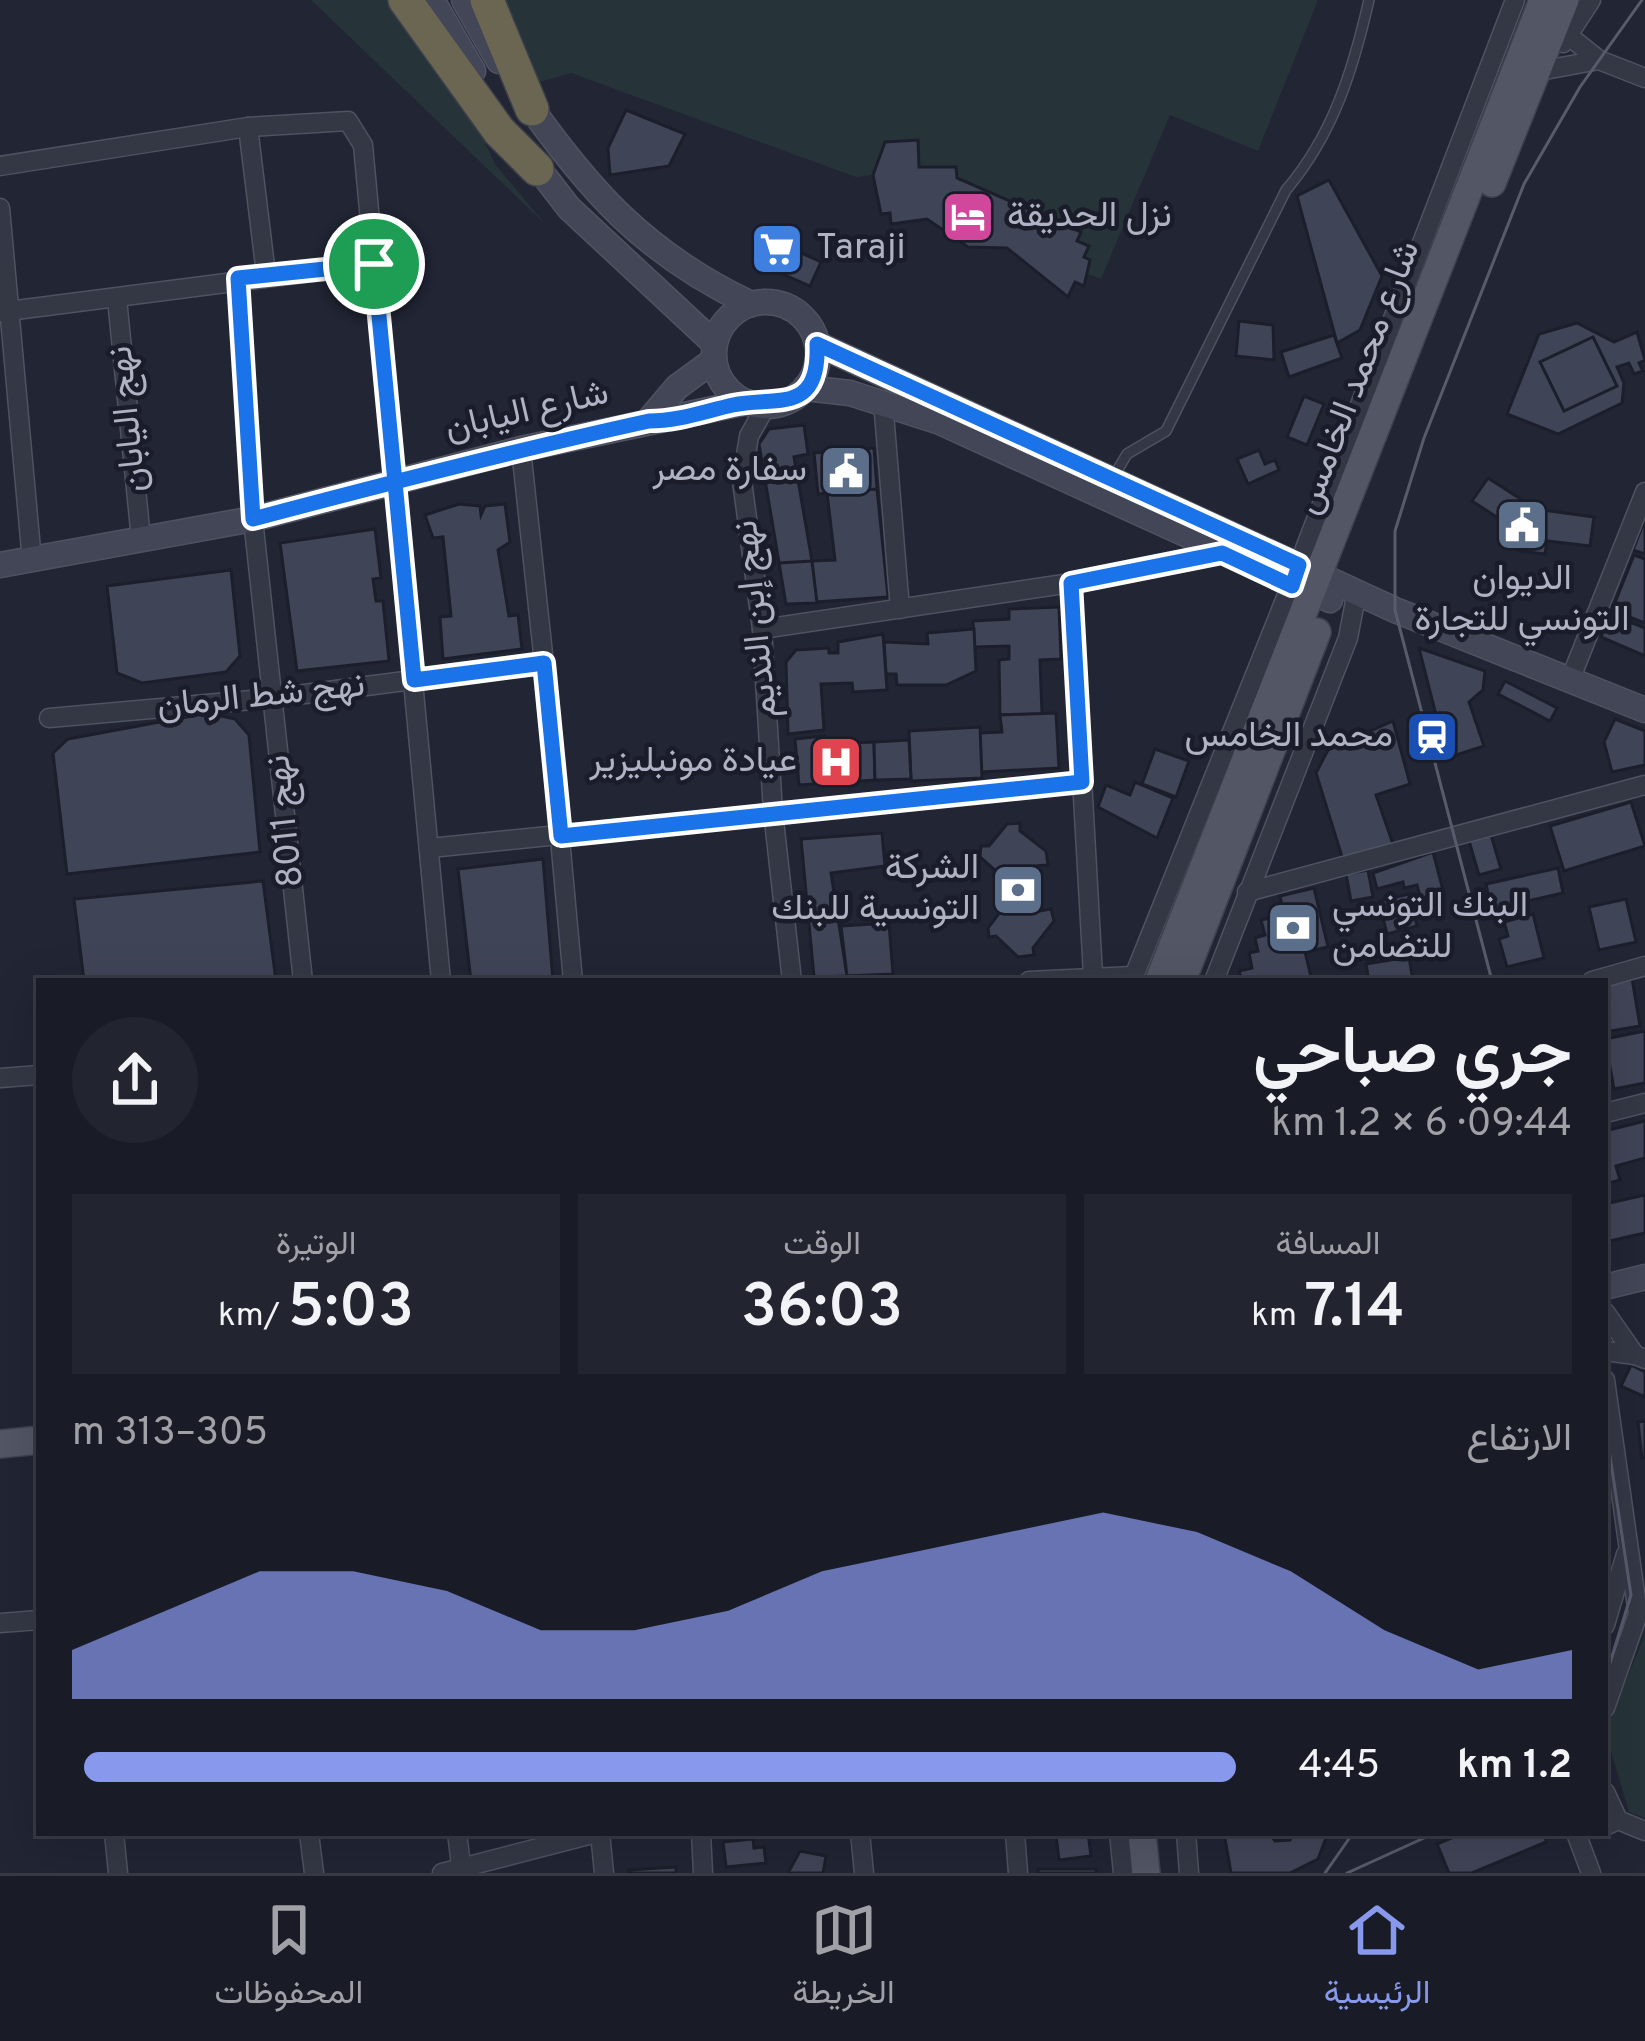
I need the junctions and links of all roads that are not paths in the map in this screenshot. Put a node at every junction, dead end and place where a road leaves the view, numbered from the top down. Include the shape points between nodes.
1 (405, 0) edge
2 (432, 0) edge
3 (464, 0) edge
4 (487, 0) edge
5 (1369, 0) edge
6 (1515, 0) edge
7 (1591, 0) edge
8 (1558, 15) edge
9 (1599, 60) junction
10 (1540, 62) junction
11 (1645, 79) edge
12 (1508, 90) junction
13 (532, 109) junction
14 (248, 127) junction
15 (0, 166) edge
16 (537, 169) junction
17 (0, 208) edge
18 (374, 264) junction
19 (266, 274) junction
20 (238, 278) junction
21 (117, 299) junction
22 (751, 304) junction
23 (5, 312) edge
24 (817, 344) junction
25 (714, 352) junction
26 (805, 388) junction
27 (883, 401) junction
28 (756, 404) junction
29 (649, 421) junction
30 (21, 448) junction
31 (521, 449) junction
32 (0, 450) edge
33 (1114, 476) junction
34 (394, 482) junction
35 (1645, 492) edge
36 (253, 519) junction
37 (142, 539) junction
38 (1222, 553) junction
39 (32, 561) junction
40 (0, 566) edge
41 (1071, 583) junction
42 (1321, 584) junction
43 (901, 610) junction
44 (762, 629) junction
45 (544, 663) junction
46 (414, 680) junction
47 (1570, 680) junction
48 (274, 698) junction
49 (1645, 710) edge
50 (49, 718) dead end
51 (1082, 782) junction
52 (1645, 785) edge
53 (772, 812) junction
54 (561, 836) junction
55 (430, 848) junction
56 (1247, 892) junction
57 (1645, 966) edge
58 (1093, 975) junction
59 (303, 978) edge
60 (442, 978) edge
61 (573, 978) edge
62 (792, 978) edge
63 (1061, 978) edge
64 (1129, 978) edge
65 (1141, 978) edge
66 (1183, 978) edge
67 (1215, 978) edge
68 (1603, 978) edge
69 (36, 1075) edge
70 (0, 1078) edge
71 (1645, 1102) edge
72 (1608, 1112) edge
73 (1645, 1277) edge
74 (1608, 1286) edge
75 (1608, 1316) edge
76 (1608, 1352) edge
77 (1640, 1357) edge
78 (1608, 1401) edge
79 (36, 1440) edge
80 (0, 1444) edge
81 (1627, 1538) junction
82 (1609, 1601) edge
83 (1642, 1615) edge
84 (36, 1620) edge
85 (0, 1624) edge
86 (1608, 1700) edge
87 (1611, 1823) edge
88 (1645, 1832) edge
89 (114, 1836) edge
90 (309, 1836) edge
91 (457, 1836) edge
92 (587, 1836) edge
93 (598, 1836) edge
94 (701, 1836) edge
95 (860, 1836) edge
96 (1015, 1836) edge
97 (1120, 1836) edge
98 (1142, 1836) edge
99 (1161, 1836) edge
100 (1186, 1836) edge
101 (1582, 1836) edge
102 (455, 1872) edge
103 (118, 1873) edge
104 (314, 1873) edge
105 (604, 1873) edge
106 (703, 1873) edge
107 (864, 1873) edge
108 (1018, 1873) edge
109 (1123, 1873) edge
110 (1146, 1873) edge
111 (1164, 1873) edge
112 (1190, 1873) edge
113 (1591, 1873) edge

1 - 16 highway via 499,131
2 - 16 main road
3 - 13 main road
4 - 13 highway
5 - 33 lane via 1350,82 1286,190 1166,431 1127,454
6 - 42 street
7 - 8 street, شارع محمد الخامس
8 - 9 street
8 - 10 main road, شارع محمد الخامس
8 - 12 main road, شارع محمد الخامس
9 - 10 street
9 - 11 street
10 - 12 street
10 - 42 main road, شارع محمد الخامس
12 - 42 main road, شارع محمد الخامس
13 - 22 main road via 631,229 693,276
14 - 15 street
14 - 18 street via 339,119 356,126
14 - 19 street
16 - 25 main road
17 - 23 street
18 - 19 street
18 - 34 street
19 - 20 street
20 - 21 street
20 - 36 street, نهج 8011
21 - 23 street
21 - 37 street, نهج اليابان
22 - 24 main road via 789,307
22 - 25 main road via 727,318
23 - 30 street
24 - 26 main road
24 - 33 main road
25 - 28 main road via 724,386
25 - 29 main road, شارع اليابان
26 - 27 main road
26 - 28 main road via 780,404
27 - 38 main road
27 - 43 street
28 - 29 main road, شارع اليابان
28 - 44 street, نهج إبن النديم via 742,481
29 - 31 main road, شارع اليابان
30 - 32 street
30 - 39 street
31 - 34 main road, شارع اليابان
31 - 45 street
33 - 42 main road
34 - 36 main road, شارع اليابان
34 - 46 street
35 - 47 street
36 - 37 main road, شارع اليابان
36 - 48 street, نهج 8011
37 - 39 main road, شارع اليابان
38 - 41 street
38 - 42 main road
39 - 40 main road, شارع اليابان
41 - 43 street
41 - 51 street
42 - 47 main road
42 - 56 street, شارع محمد الخامس via 1348,638
42 - 65 main road, شارع محمد الخامس
42 - 66 main road, شارع محمد الخامس
43 - 44 street
44 - 53 street, نهج إبن النديم
45 - 46 street, نهج شط الرمان
45 - 54 street
46 - 48 street, نهج شط الرمان
46 - 55 street
47 - 49 main road
48 - 50 street, نهج شط الرمان
48 - 59 street, نهج 8011
51 - 53 street
51 - 58 street
52 - 56 street
53 - 54 street
53 - 62 street, نهج إبن النديم
54 - 55 street
54 - 61 street
55 - 60 street
56 - 67 street, شارع محمد الخامس
57 - 68 street
58 - 63 street
58 - 64 street
69 - 70 street
71 - 72 street
73 - 74 main road
75 - 77 street
76 - 77 street
78 - 81 street
79 - 80 main road
81 - 82 street
81 - 83 street
83 - 86 street
84 - 85 street
87 - 88 street
89 - 103 street
90 - 104 street
91 - 102 street
92 - 102 street
93 - 105 street
94 - 106 street
95 - 107 street
96 - 108 street
97 - 109 street
98 - 110 main road
99 - 111 main road
100 - 112 street
101 - 113 street

